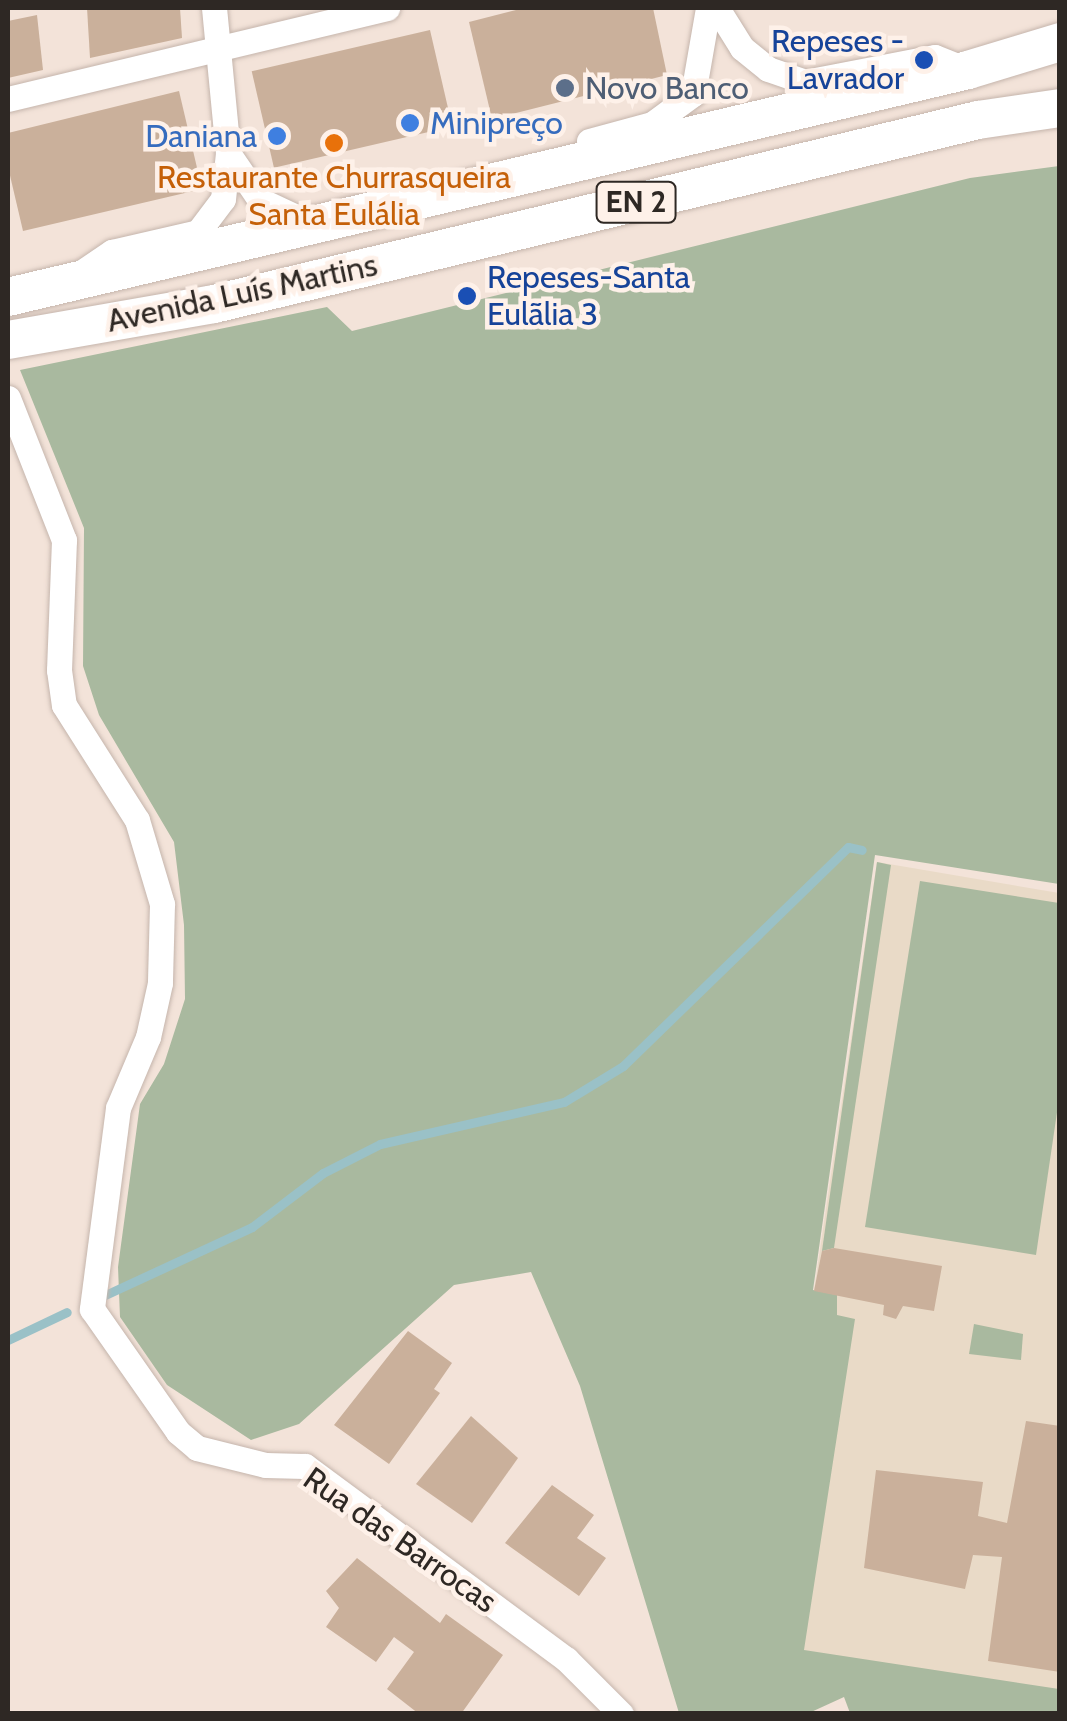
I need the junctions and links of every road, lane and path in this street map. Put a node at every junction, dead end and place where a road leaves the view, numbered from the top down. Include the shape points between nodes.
1 (214, 8) edge
2 (387, 8) edge
3 (708, 8) edge
4 (718, 8) edge
5 (1060, 42) edge
6 (214, 47) junction
7 (968, 70) junction
8 (8, 99) edge
9 (1060, 108) edge
10 (228, 153) junction
11 (526, 177) junction
12 (318, 226) junction
13 (62, 285) junction
14 (8, 297) edge
15 (8, 340) edge
16 (8, 398) edge
17 (620, 1714) edge

1 - 6 street
2 - 6 street
3 - 11 street via 694,94 679,110 568,146
4 - 7 street via 742,48 768,70 805,82 936,57
5 - 7 main road, Avenida Luís Martins / EN 2
6 - 8 street
6 - 10 street
7 - 11 main road, Avenida Luís Martins / EN 2
9 - 15 main road, Avenida Luís Martins / EN 2 via 978,120 214,304
10 - 12 street via 260,200
10 - 13 street via 224,199 198,232 112,252
11 - 12 main road, Avenida Luís Martins / EN 2
12 - 13 main road, Avenida Luís Martins / EN 2
13 - 14 main road, Avenida Luís Martins / EN 2
16 - 17 street, Rua das Barrocas via 64,540 64,705 136,820 162,904 160,984 148,1037 118,1108 92,1309 170,1422 198,1448 247,1462 305,1466 566,1659

